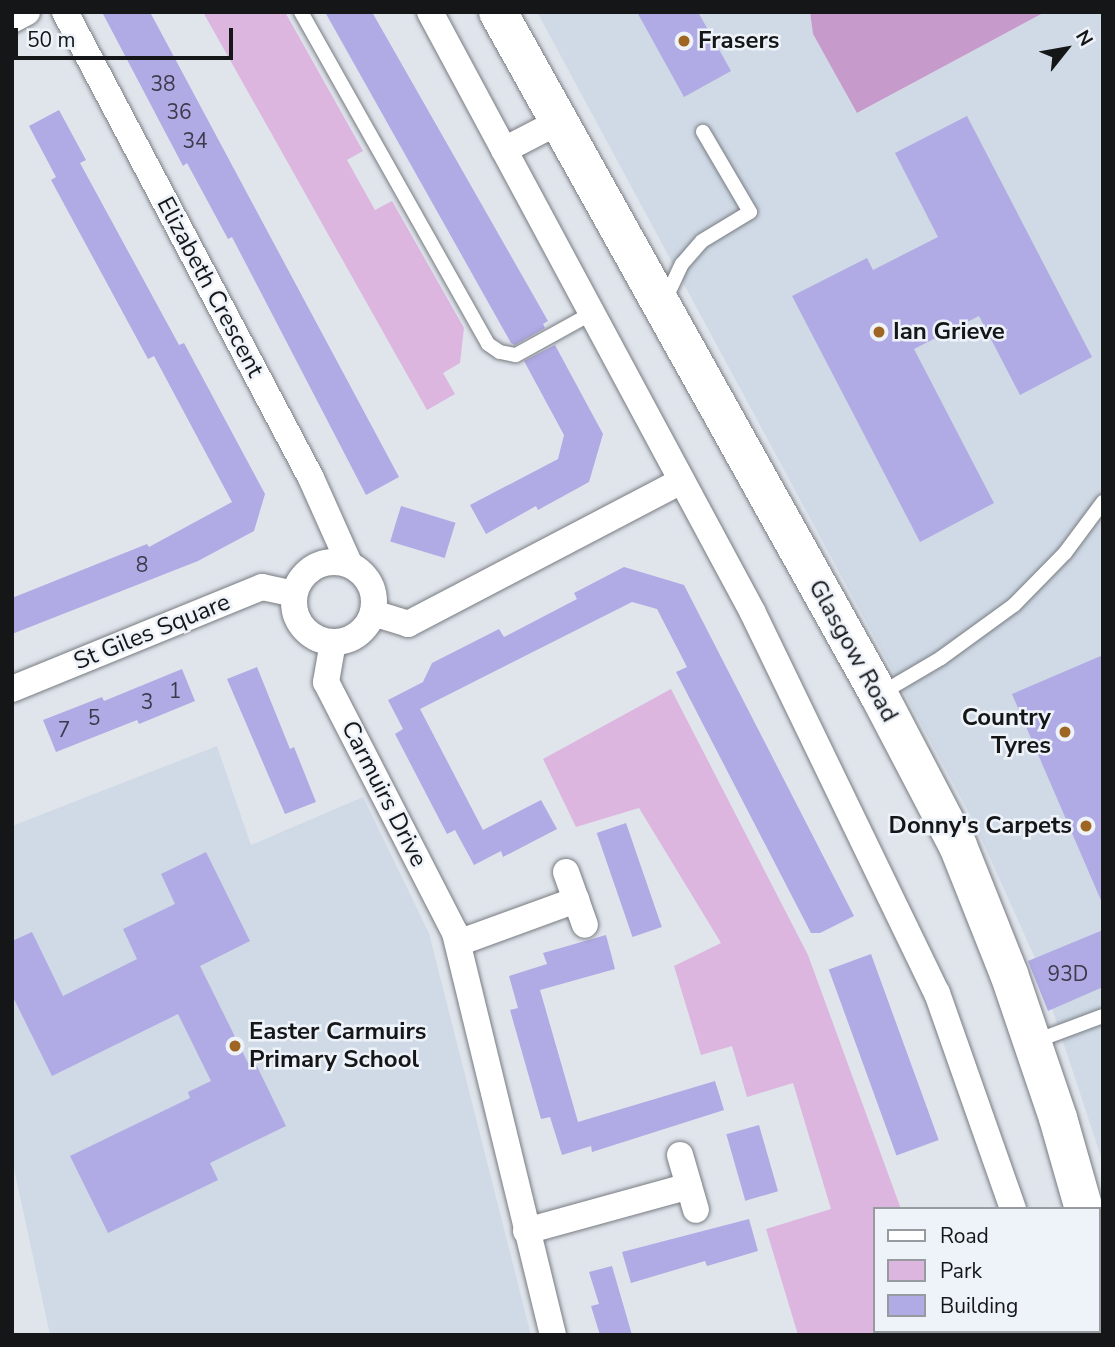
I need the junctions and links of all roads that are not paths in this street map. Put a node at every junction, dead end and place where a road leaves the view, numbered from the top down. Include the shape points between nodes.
1 (27, 12) edge
2 (65, 12) edge
3 (302, 12) edge
4 (430, 12) edge
5 (498, 12) edge
6 (12, 20) edge
7 (558, 122) junction
8 (703, 132) dead end
9 (504, 150) junction
10 (662, 308) junction
11 (592, 313) junction
12 (682, 481) junction
13 (1103, 502) edge
14 (349, 565) junction
15 (295, 594) junction
16 (373, 613) junction
17 (333, 642) junction
18 (12, 689) edge
19 (879, 695) junction
20 (566, 872) dead end
21 (576, 900) junction
22 (585, 925) dead end
23 (458, 943) junction
24 (1103, 1016) edge
25 (1032, 1042) junction
26 (680, 1155) dead end
27 (1012, 1207) edge
28 (1083, 1207) edge
29 (526, 1231) junction
30 (553, 1335) edge

1 - 6 street
2 - 14 street, Elizabeth Crescent via 311,478
3 - 11 lane via 488,344 516,355
4 - 9 street
5 - 7 main road, Glasgow Road
7 - 9 street
7 - 10 main road, Glasgow Road
8 - 10 lane via 750,212 702,241 682,264
9 - 11 street
10 - 19 main road, Glasgow Road
11 - 12 street
12 - 16 street via 408,624
12 - 27 street via 753,613 937,993
13 - 19 lane via 1065,553 1014,605 941,659
14 - 15 street via 320,564 299,581
14 - 16 street via 362,573 372,589
15 - 17 street via 294,609 307,632
15 - 18 street, St Giles Square via 262,587
16 - 17 street via 356,635
17 - 23 street, Carmuirs Drive via 326,682
19 - 25 main road, Glasgow Road via 958,846
20 - 21 street
21 - 22 street
21 - 23 street
23 - 29 street, Carmuirs Drive
24 - 25 lane
25 - 28 main road, Glasgow Road
26 - 29 street via 692,1198
29 - 30 street, Carmuirs Drive

